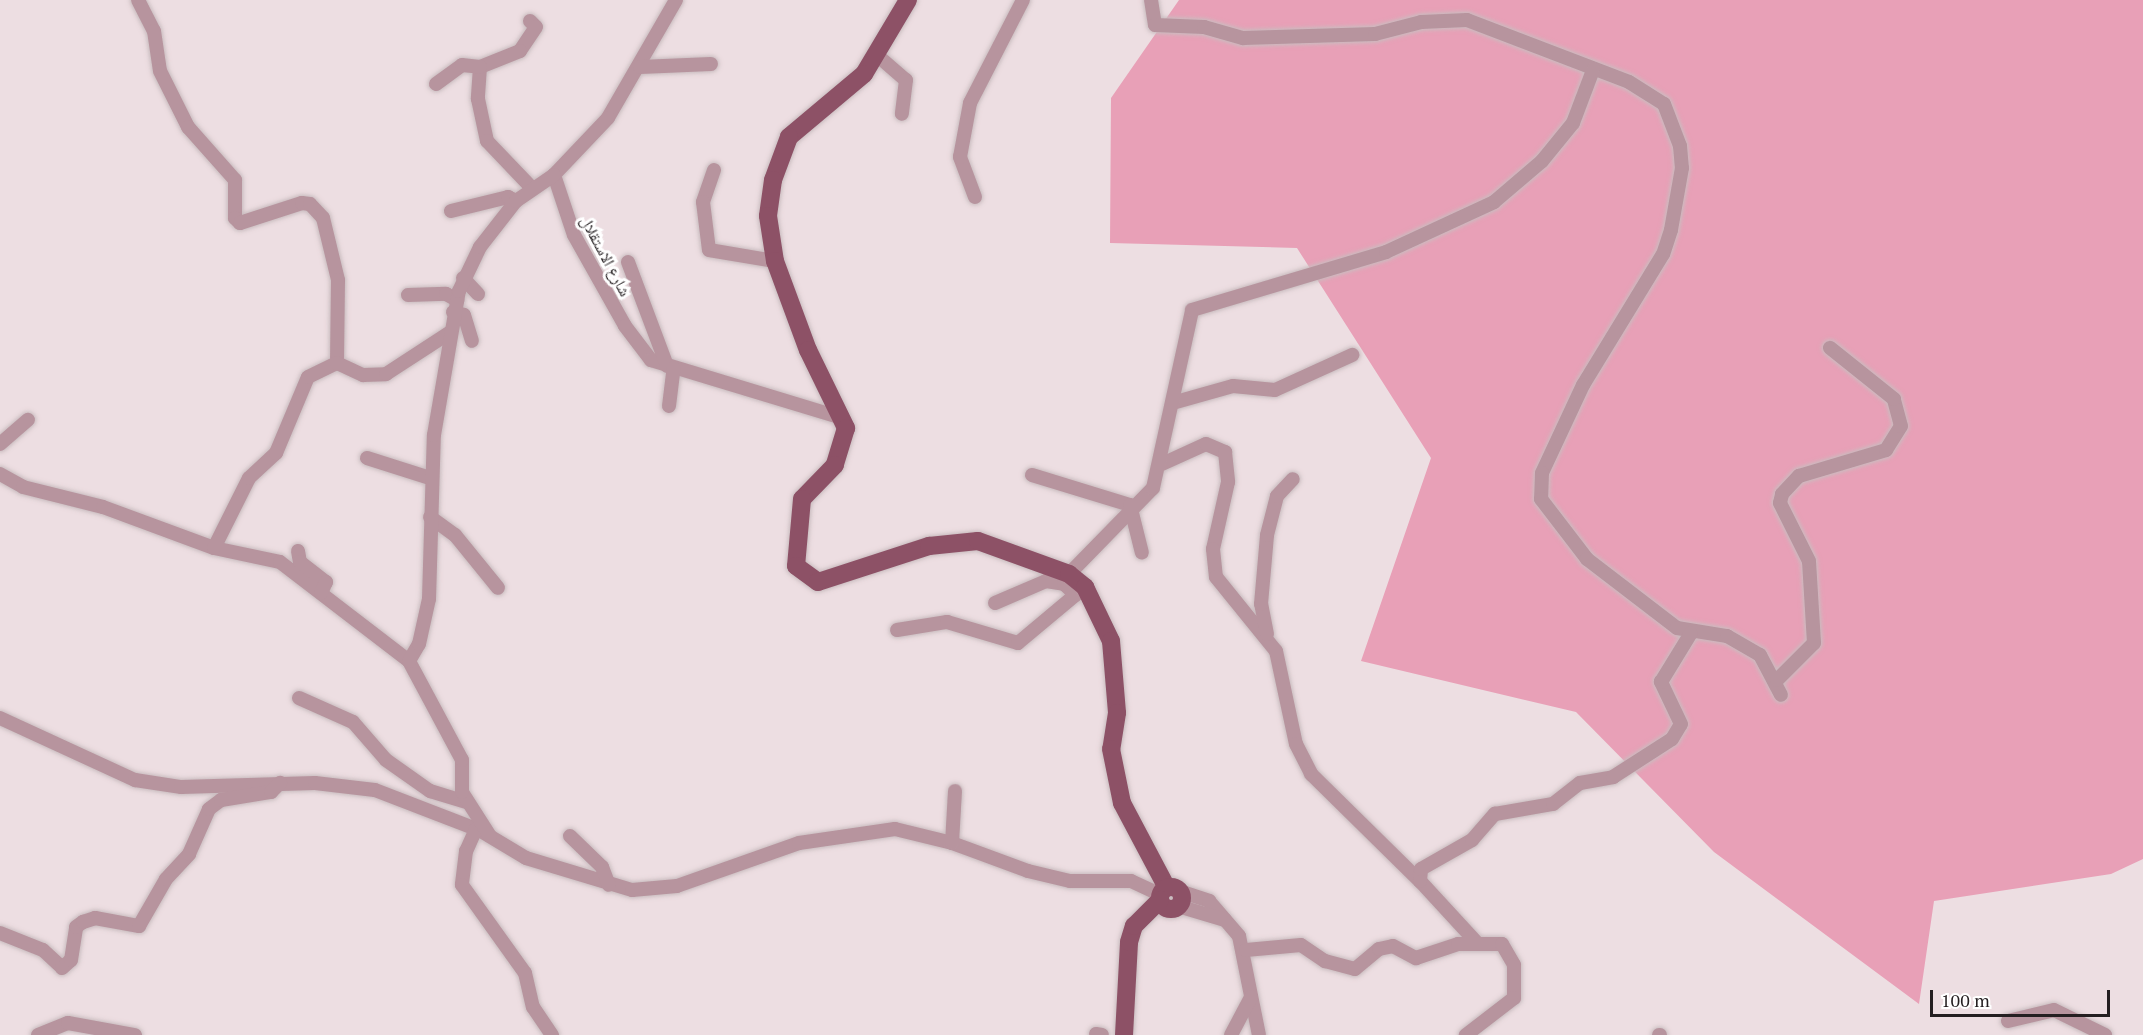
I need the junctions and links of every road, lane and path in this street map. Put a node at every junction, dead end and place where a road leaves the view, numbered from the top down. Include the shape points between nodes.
1 (138, 0) edge
2 (676, 0) edge
3 (908, 0) edge
4 (1023, 0) edge
5 (1151, 0) edge
6 (530, 21) dead end
7 (878, 56) junction
8 (711, 64) dead end
9 (480, 67) junction
10 (640, 67) junction
11 (1593, 70) junction
12 (436, 84) dead end
13 (902, 114) dead end
14 (714, 170) dead end
15 (554, 175) junction
16 (530, 186) junction
17 (975, 196) dead end
18 (516, 201) junction
19 (451, 211) dead end
20 (776, 261) junction
21 (628, 262) dead end
22 (464, 278) junction
23 (478, 294) dead end
24 (408, 295) dead end
25 (455, 306) junction
26 (449, 333) junction
27 (472, 341) dead end
28 (1830, 348) dead end
29 (1352, 355) dead end
30 (337, 363) junction
31 (671, 367) junction
32 (1176, 402) junction
33 (669, 406) dead end
34 (842, 418) junction
35 (28, 420) dead end
36 (0, 444) edge
37 (367, 458) dead end
38 (1161, 464) junction
39 (0, 474) edge
40 (1032, 475) dead end
41 (430, 478) junction
42 (1293, 479) dead end
43 (1134, 511) junction
44 (430, 517) junction
45 (214, 548) junction
46 (298, 551) dead end
47 (1142, 553) dead end
48 (1069, 574) junction
49 (498, 588) dead end
50 (1080, 591) junction
51 (321, 593) junction
52 (995, 603) dead end
53 (897, 630) dead end
54 (1691, 633) junction
55 (1269, 639) junction
56 (409, 661) junction
57 (1777, 680) junction
58 (1781, 695) dead end
59 (299, 698) dead end
60 (0, 718) edge
61 (280, 783) junction
62 (955, 791) dead end
63 (467, 802) junction
64 (476, 829) junction
65 (570, 836) dead end
66 (490, 837) junction
67 (952, 843) junction
68 (1420, 881) junction
69 (609, 885) junction
70 (1169, 898) junction
71 (0, 933) edge
72 (1478, 944) junction
73 (1246, 950) junction
74 (1251, 997) junction
75 (2008, 1021) dead end
76 (38, 1035) edge
77 (135, 1035) edge
78 (552, 1035) edge
79 (1124, 1035) edge
80 (1232, 1035) edge
81 (1259, 1035) edge
82 (1466, 1035) edge
83 (2105, 1035) edge

1 - 30 street via 154,31 160,71 188,127 235,180 235,218 240,222 302,203 310,204 323,218 338,280
2 - 10 street
3 - 7 main road
4 - 17 street via 1007,40 970,103 960,157
5 - 11 street via 1155,25 1204,27 1243,38 1375,34 1421,22 1467,20
6 - 9 street via 536,27 520,51
7 - 13 street via 906,80
7 - 20 main road via 789,137 770,198
8 - 10 street
9 - 12 street via 462,65
9 - 16 street via 478,99 487,141
10 - 15 street via 593,139
11 - 32 street via 1573,123 1542,161 1494,202 1386,252 1199,304 1186,323
11 - 54 street via 1629,82 1664,104 1680,146 1680,195 1663,254 1605,343 1542,473 1541,499 1587,559
14 - 20 street via 703,202 709,250
15 - 16 street
15 - 31 street, شارع الاستقلال via 574,235 625,326 651,360
16 - 18 street
18 - 19 street via 508,197
18 - 22 street
20 - 34 main road via 808,350
21 - 31 street
22 - 23 street
22 - 25 street
24 - 25 street via 446,294
25 - 26 street
25 - 27 street via 464,315
26 - 30 street via 386,374 363,375
26 - 41 street
28 - 57 street via 1894,399 1901,426 1886,450 1799,476 1782,494 1780,503 1809,561 1814,643
29 - 32 street via 1275,390 1233,386
30 - 45 street via 308,377 276,453 249,478
31 - 33 street
31 - 34 street, شارع الاستقلال
32 - 38 street
34 - 48 main road via 844,449 802,499 796,566 805,577 834,580 959,540 978,541
35 - 36 street
37 - 41 street
38 - 43 street via 1153,488
38 - 55 street via 1206,444 1226,452 1227,497 1214,568 1225,593
39 - 45 street via 23,487 103,507
40 - 43 street via 1130,505
41 - 44 street
42 - 55 street via 1277,496 1264,555 1261,604
43 - 47 street
43 - 48 street
44 - 49 street via 455,535
44 - 56 street via 429,599 420,645
45 - 51 street via 280,562
46 - 51 street via 300,562 326,582
48 - 50 main road
50 - 52 street via 1054,580 1010,592
50 - 53 street via 1018,643 947,622
50 - 70 main road via 1111,641 1117,713 1111,749 1122,803
51 - 56 street
54 - 57 street via 1707,631 1739,641 1760,655
54 - 68 street via 1661,682 1681,724 1672,739 1613,777 1580,783 1553,804 1495,814 1472,840 1422,869
55 - 68 street via 1296,744 1311,774
56 - 63 street via 462,760
57 - 58 street
59 - 63 street via 353,722 386,760 430,791
60 - 61 street via 135,780 181,787
61 - 64 street via 375,790
61 - 71 street via 271,792 221,800 209,809 189,854 140,926 95,918 83,922 76,927 71,960 62,968 43,950
62 - 67 street
63 - 66 street
64 - 66 street
64 - 78 street via 466,851 462,885 525,973 533,1007
65 - 69 street via 602,867
66 - 69 street via 526,858
67 - 69 street via 913,831 855,831 772,850 659,891
67 - 70 street via 992,861 1048,876 1131,881
68 - 72 street
70 - 73 street via 1229,922
70 - 79 main road via 1134,926 1129,942
72 - 73 street via 1458,944 1416,958 1386,948 1355,969 1325,961 1301,945
72 - 82 street via 1502,944 1514,965 1516,984 1508,1004
73 - 74 street
74 - 80 street
74 - 81 street
75 - 83 street via 2054,1010
76 - 77 street via 68,1023

